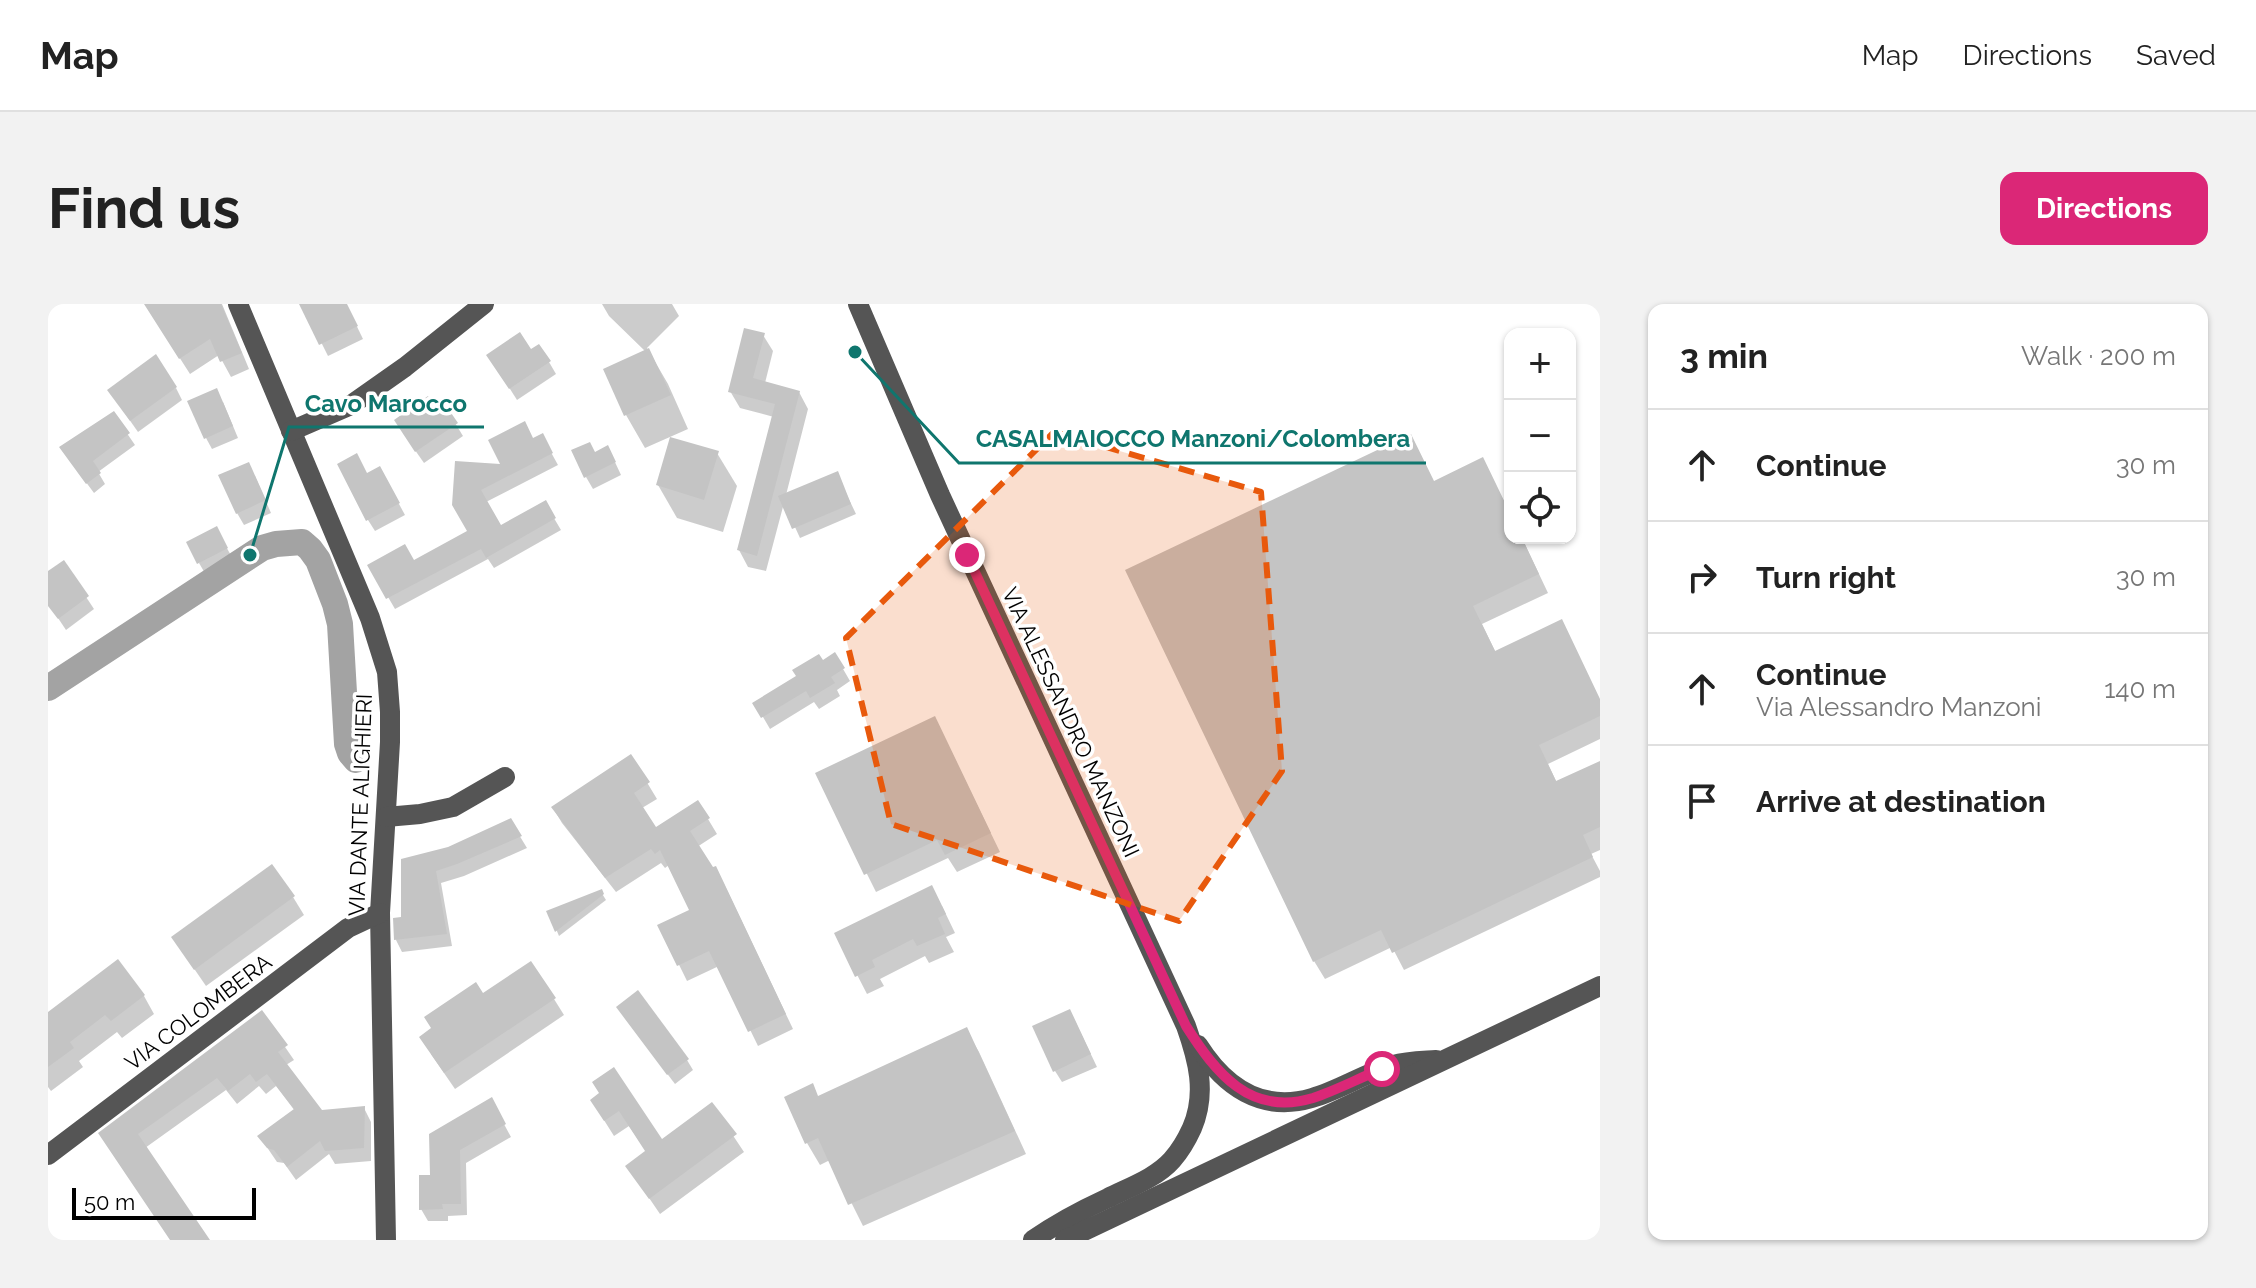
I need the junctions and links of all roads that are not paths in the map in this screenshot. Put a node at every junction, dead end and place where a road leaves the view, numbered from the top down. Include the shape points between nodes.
1 (238, 304) edge
2 (484, 304) edge
3 (858, 304) edge
4 (291, 431) junction
5 (505, 777) dead end
6 (386, 817) junction
7 (380, 913) junction
8 (1600, 986) edge
9 (1186, 1026) junction
10 (1444, 1060) junction
11 (48, 1155) edge
12 (386, 1240) edge
13 (1033, 1240) edge
14 (1065, 1240) edge

1 - 4 street, VIA DANTE ALIGHIERI
2 - 4 street via 351,405
3 - 9 street, VIA ALESSANDRO MANZONI via 940,495
4 - 6 street, VIA DANTE ALIGHIERI via 370,618 387,672
5 - 6 street via 453,807
6 - 7 street, VIA DANTE ALIGHIERI
7 - 11 street, VIA COLOMBERA via 348,928
7 - 12 street, VIA DANTE ALIGHIERI
8 - 10 street
9 - 10 street via 1225,1079 1268,1102 1313,1098 1394,1064
9 - 13 street via 1199,1068 1200,1104 1171,1161
10 - 14 street

